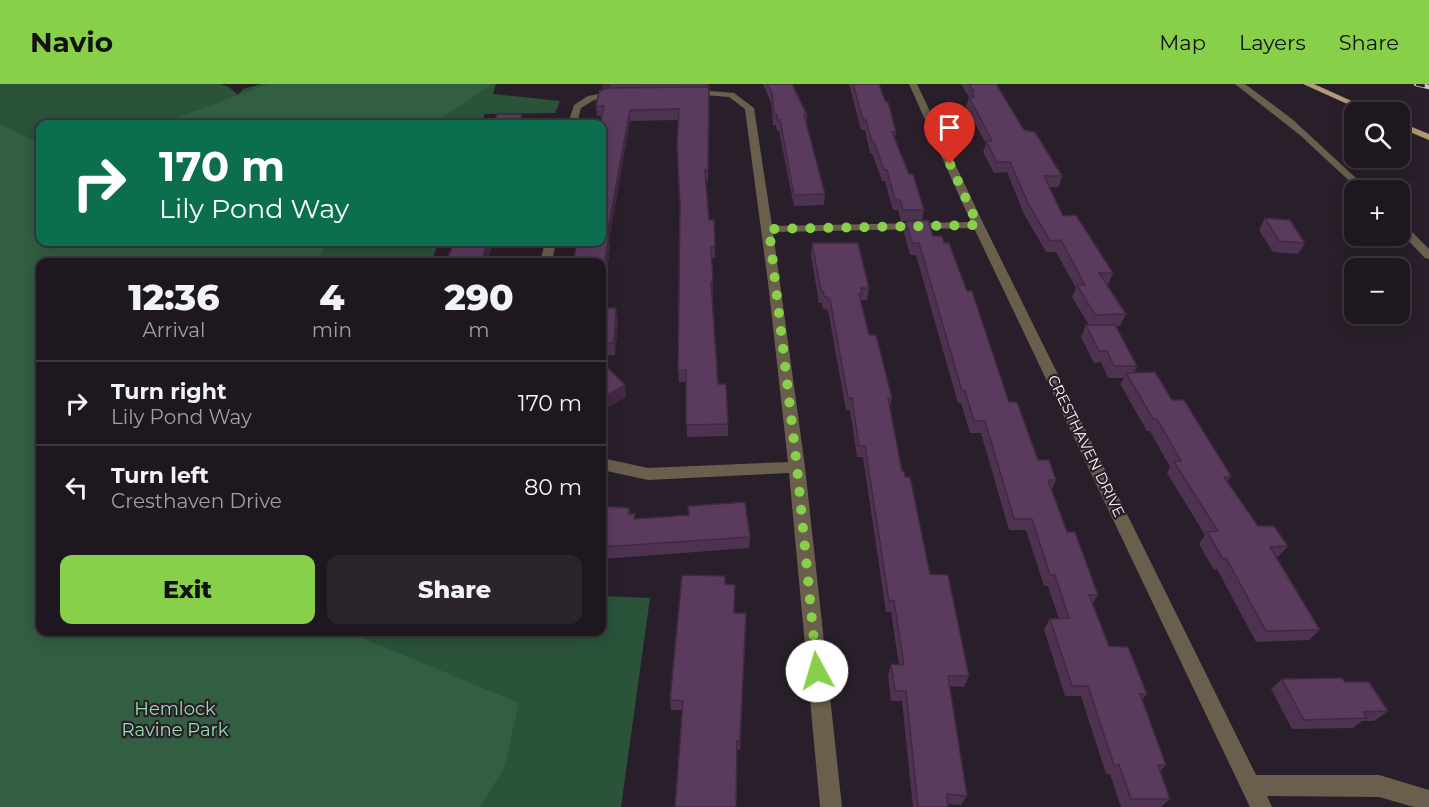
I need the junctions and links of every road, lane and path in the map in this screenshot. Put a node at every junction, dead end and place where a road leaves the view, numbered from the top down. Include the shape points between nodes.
1 (913, 84) edge
2 (1239, 84) edge
3 (1308, 84) edge
4 (691, 91) edge
5 (633, 92) edge
6 (1348, 102) edge
7 (574, 120) edge
8 (1410, 129) edge
9 (1429, 137) edge
10 (1354, 180) edge
11 (978, 225) junction
12 (769, 229) junction
13 (1410, 236) edge
14 (1429, 256) edge
15 (606, 465) edge
16 (797, 467) junction
17 (1252, 785) junction
18 (1429, 801) edge
19 (831, 807) edge
20 (1261, 807) edge

1 - 11 street, CRESTHAVEN DRIVE
2 - 10 street via 1316,142
3 - 6 main road
4 - 12 street via 731,95 749,108
5 - 7 street via 591,98 577,107
8 - 9 main road
11 - 12 street
11 - 17 street, CRESTHAVEN DRIVE
12 - 16 street
13 - 14 street
15 - 16 street via 648,474
16 - 19 street
17 - 18 street via 1379,786
17 - 20 street, CRESTHAVEN DRIVE

